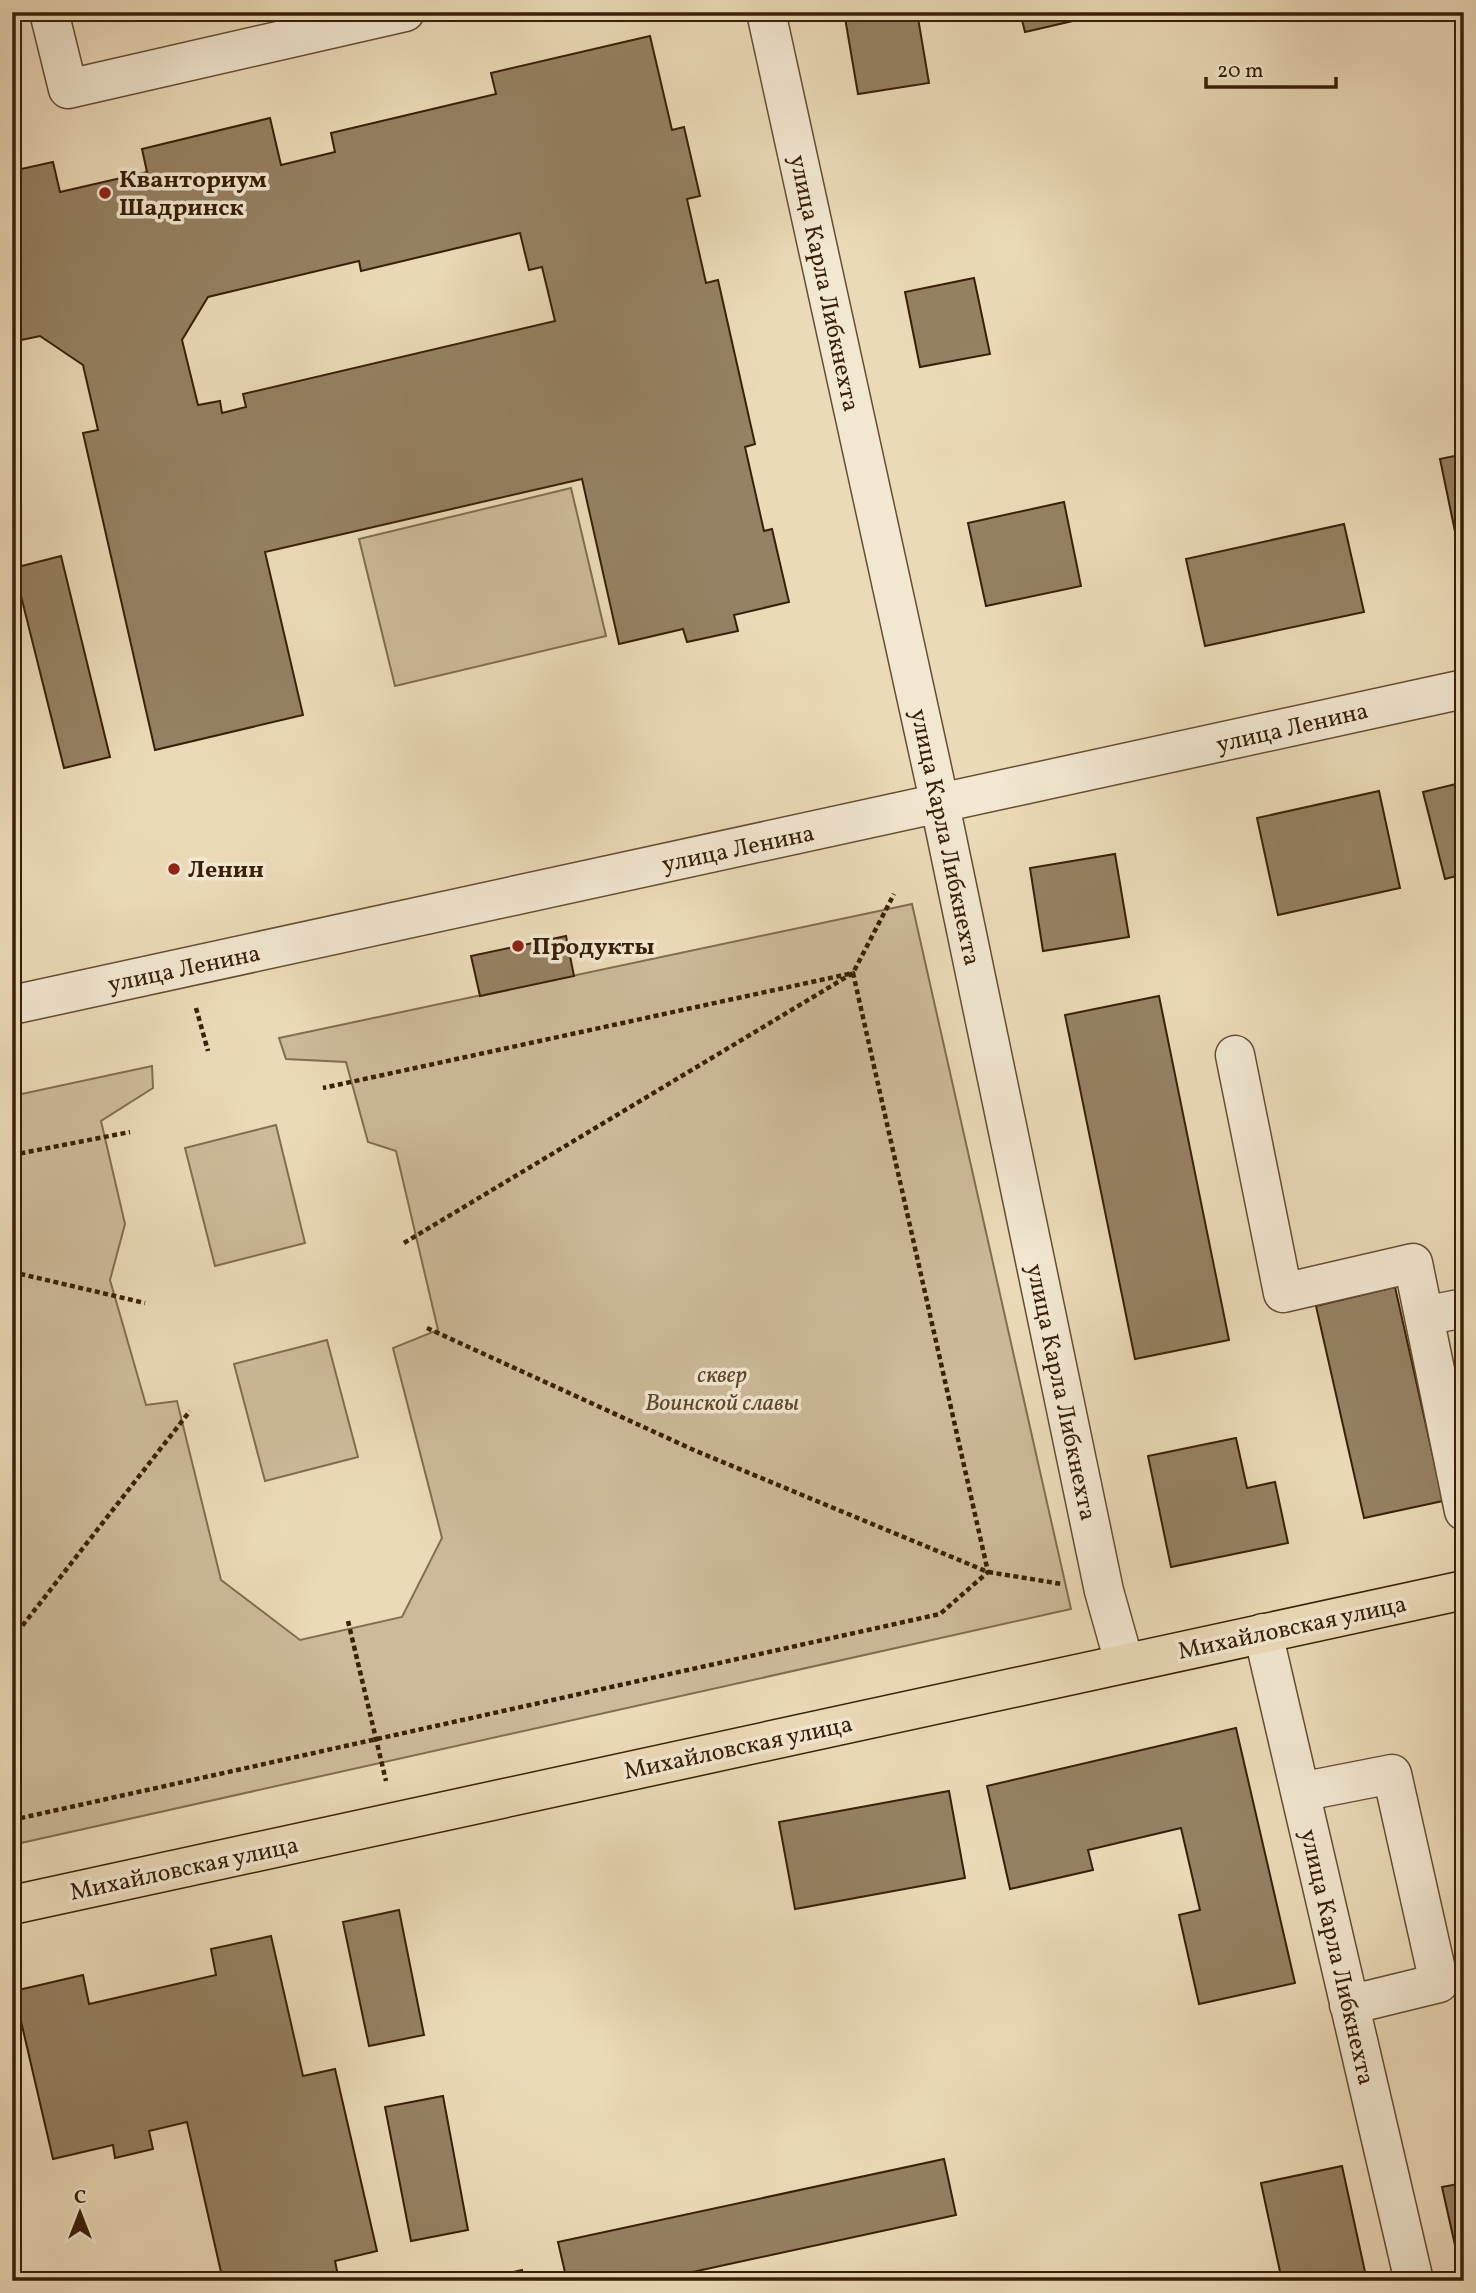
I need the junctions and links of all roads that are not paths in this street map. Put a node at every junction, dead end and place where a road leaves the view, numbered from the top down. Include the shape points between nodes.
1 (49, 12) edge
2 (405, 12) edge
3 (766, 12) edge
4 (1464, 689) edge
5 (940, 805) junction
6 (12, 1005) edge
7 (1235, 1055) dead end
8 (1464, 1308) edge
9 (1424, 1317) junction
10 (1464, 1511) edge
11 (1464, 1590) edge
12 (1263, 1633) junction
13 (1124, 1662) junction
14 (1300, 1792) junction
15 (12, 1905) edge
16 (1349, 2005) junction
17 (1413, 2281) edge

1 - 2 street via 68,89
3 - 5 street, улица Карла Либкнехта
4 - 5 street, улица Ленина
5 - 6 street, улица Ленина
5 - 13 street, улица Карла Либкнехта via 1104,1591
7 - 9 street via 1283,1293 1413,1263
8 - 9 street
9 - 10 street
11 - 12 main road, Михайловская улица
12 - 13 main road, Михайловская улица
12 - 14 street, улица Карла Либкнехта
13 - 15 main road, Михайловская улица
14 - 16 street, улица Карла Либкнехта
14 - 16 street via 1392,1774 1439,1983
16 - 17 street, улица Карла Либкнехта

